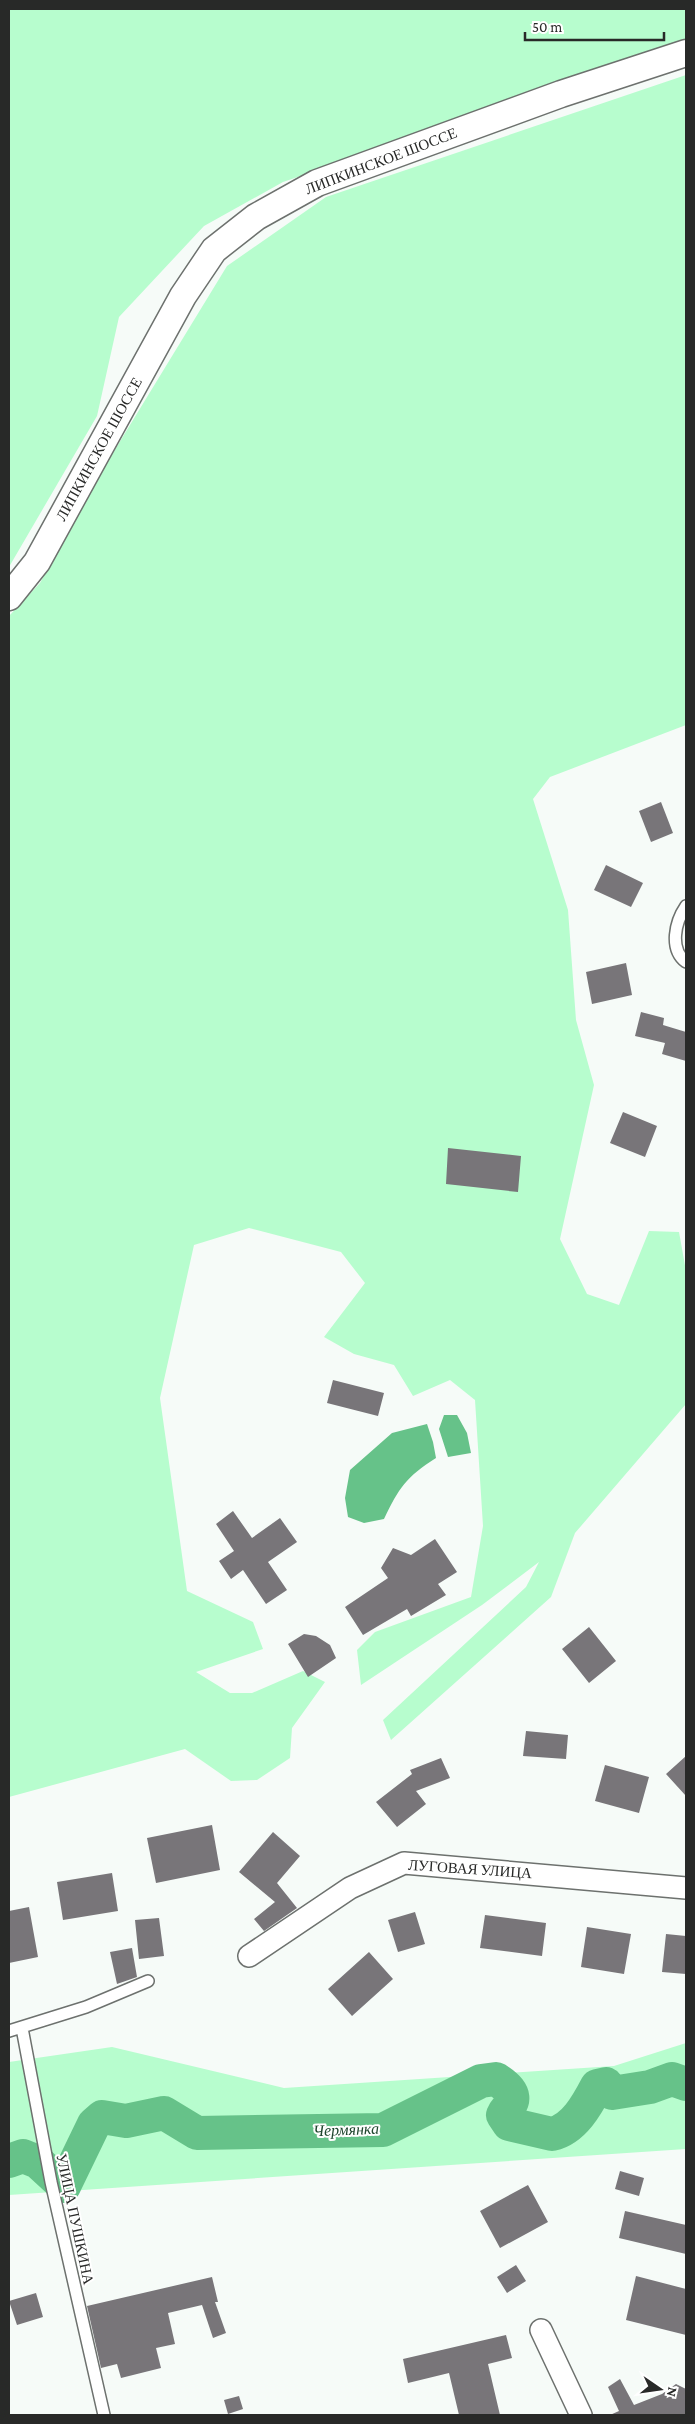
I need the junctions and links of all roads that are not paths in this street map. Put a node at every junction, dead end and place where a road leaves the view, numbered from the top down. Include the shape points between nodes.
1 (686, 53) edge
2 (9, 597) edge
3 (686, 906) edge
4 (686, 962) edge
5 (686, 1888) edge
6 (250, 1956) dead end
7 (148, 1981) dead end
8 (22, 2028) junction
9 (9, 2031) edge
10 (541, 2330) dead end
11 (104, 2415) edge
12 (581, 2415) edge

1 - 2 street, ЛИПКИНСКОЕ ШОССЕ via 561,94 317,183 256,218 214,250 183,296 37,562
3 - 4 lane via 675,929 675,943 680,958
5 - 6 street, ЛУГОВАЯ УЛИЦА via 404,1862 350,1888
7 - 8 lane via 86,2007
8 - 9 lane
8 - 11 lane, УЛИЦА ПУШКИНА via 51,2182
10 - 12 street

